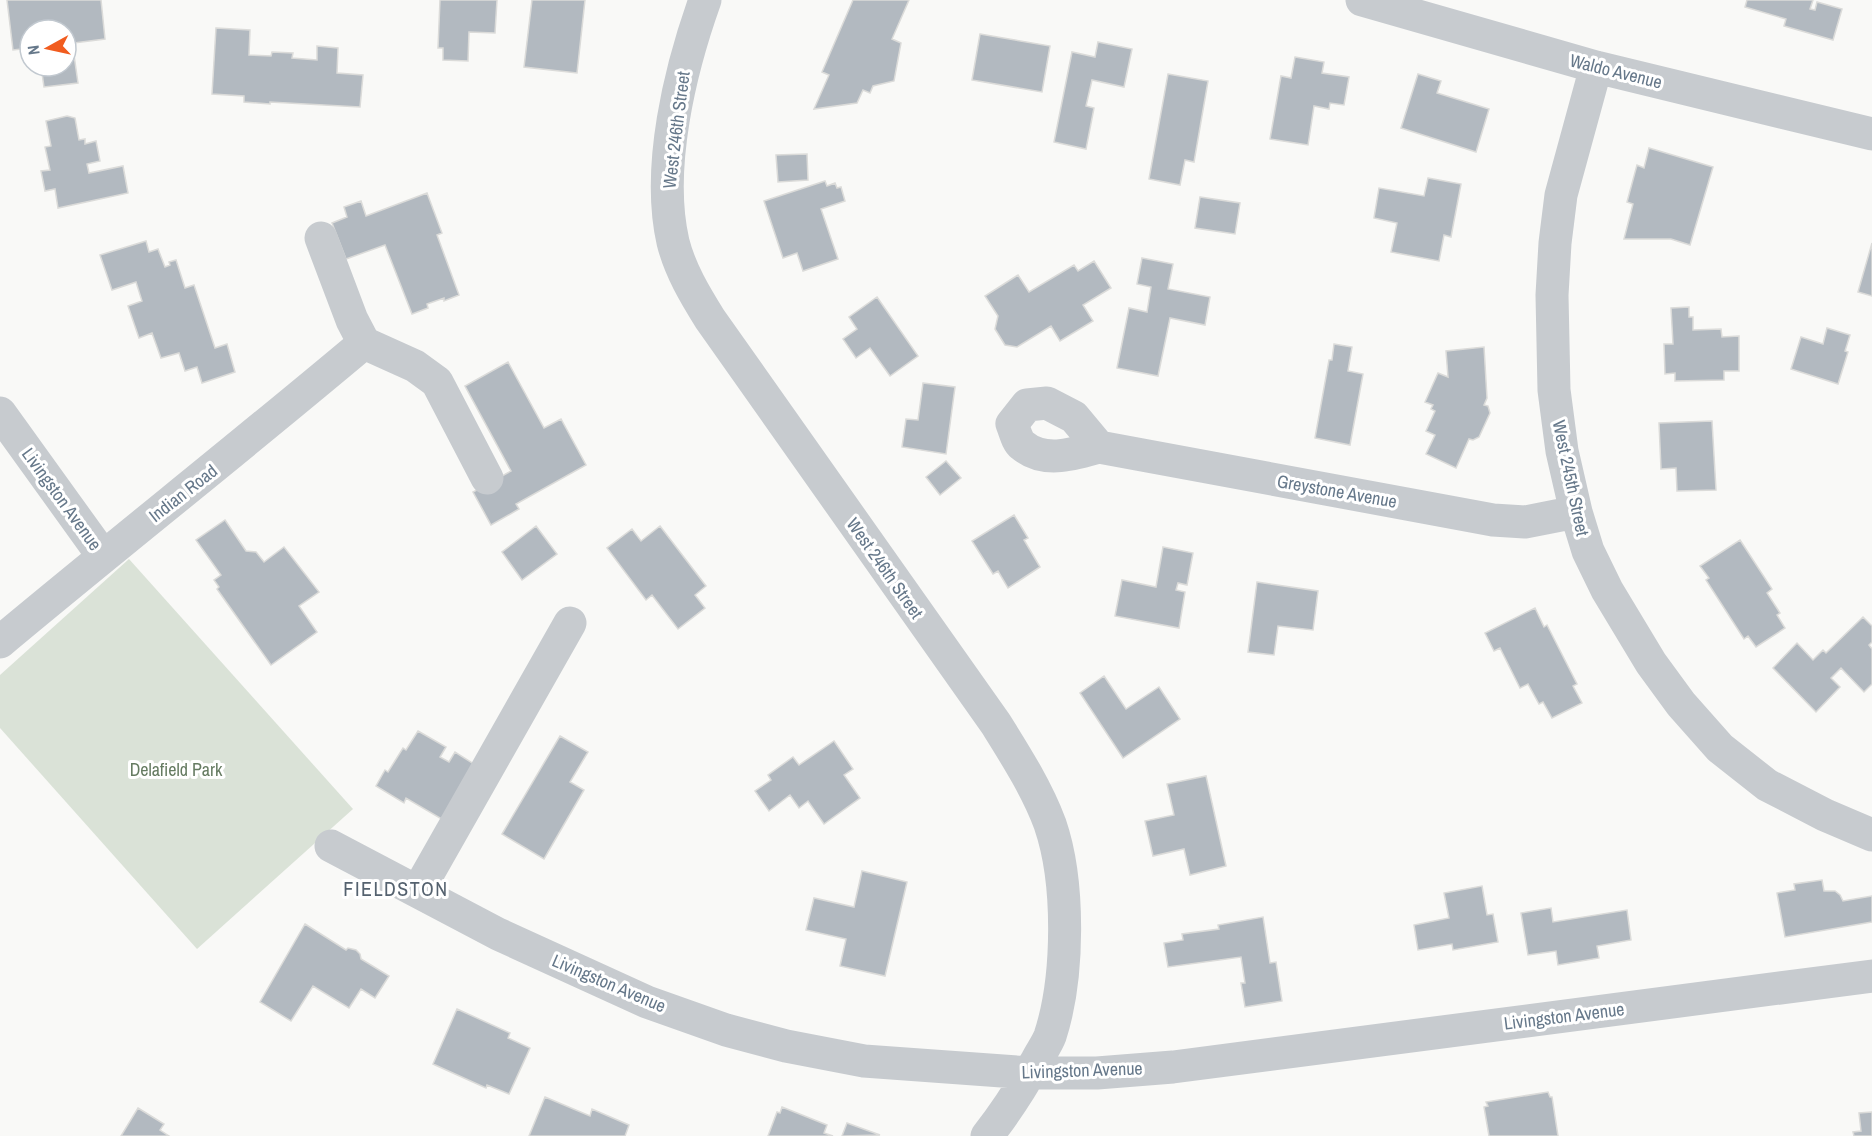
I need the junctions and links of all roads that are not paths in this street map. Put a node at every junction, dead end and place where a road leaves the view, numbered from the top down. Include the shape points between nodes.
1 (705, 0) edge
2 (1362, 0) edge
3 (1596, 67) junction
4 (1872, 134) edge
5 (321, 238) dead end
6 (364, 343) junction
7 (0, 413) edge
8 (1099, 447) dead end
9 (487, 478) dead end
10 (1575, 512) junction
11 (104, 556) junction
12 (570, 623) dead end
13 (0, 642) edge
14 (1872, 835) edge
15 (331, 846) dead end
16 (418, 891) junction
17 (1872, 976) edge
18 (1030, 1073) junction
19 (987, 1136) edge

1 - 18 street, West 246th Street via 688,49 676,103 667,199 673,242 687,282 710,320 996,724 1029,778 1050,825 1062,886 1063,957 1049,1037
2 - 3 street, Waldo Avenue
3 - 4 street, Waldo Avenue
3 - 10 street, West 245th Street via 1561,195 1552,285 1554,390
5 - 6 street
6 - 9 street via 415,366 437,382
6 - 11 street, Indian Road
7 - 11 street, Livingston Avenue
8 - 10 street, Greystone Avenue via 1493,520 1525,522
10 - 14 street, West 245th Street via 1588,551 1627,626 1681,704 1719,748 1767,785
11 - 13 street, Indian Road
12 - 16 street
15 - 16 street, Livingston Avenue
16 - 18 street, Livingston Avenue via 498,934 647,1002 726,1029 786,1046 864,1061
17 - 18 street, Livingston Avenue via 1173,1067
18 - 19 street, West 246th Street

